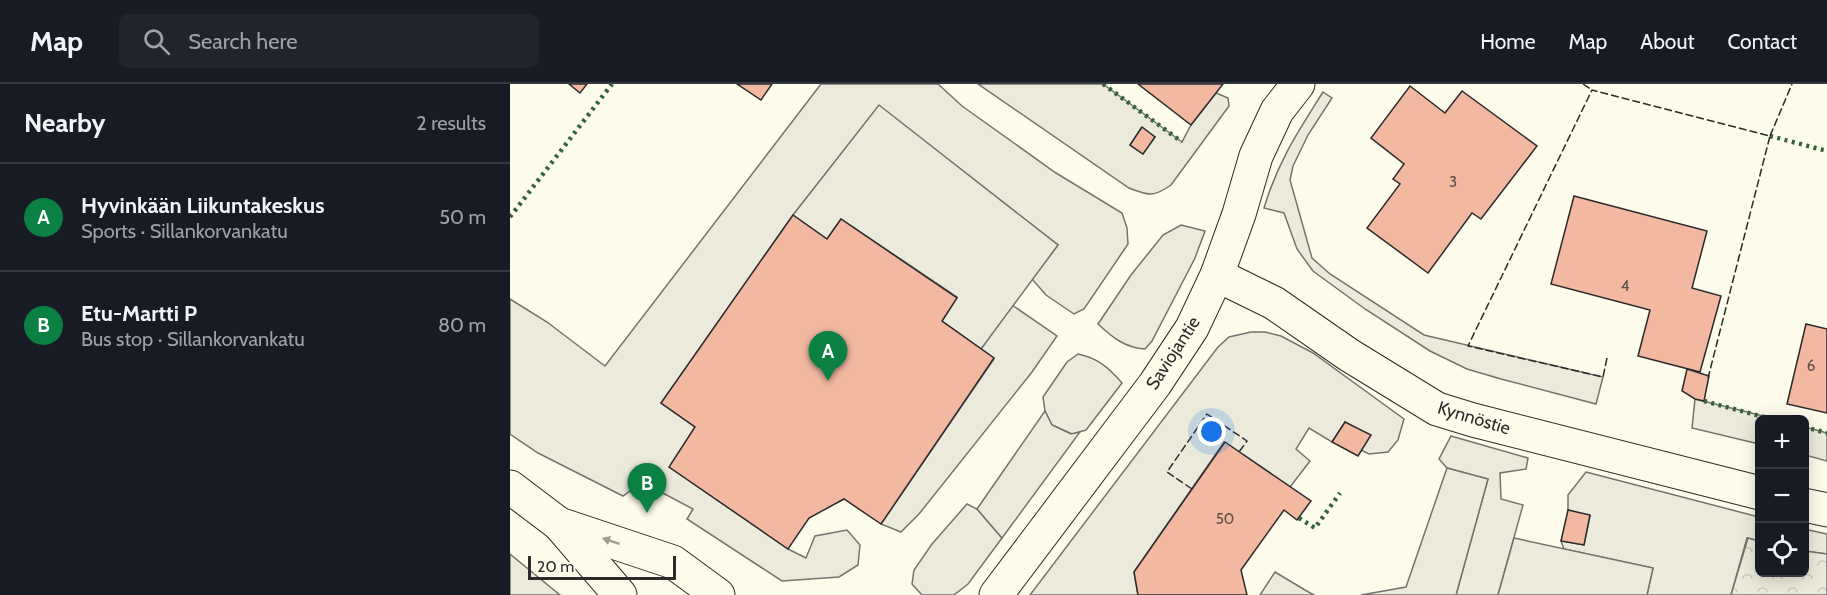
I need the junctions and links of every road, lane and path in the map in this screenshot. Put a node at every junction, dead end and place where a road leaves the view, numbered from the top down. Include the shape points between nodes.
1 (1298, 84) edge
2 (1217, 275) junction
3 (510, 487) edge
4 (1755, 492) edge
5 (1809, 506) edge
6 (1827, 510) edge
7 (560, 524) junction
8 (620, 595) edge
9 (718, 595) edge
10 (996, 595) edge

1 - 2 street, Saviojantie via 1277,111 1256,156
2 - 4 street, Kynnöstie via 1274,303 1437,409
2 - 10 street, Saviojantie via 1192,328 1161,374
3 - 7 street
5 - 6 street
7 - 8 street
9 -> 7 street via 673,562

